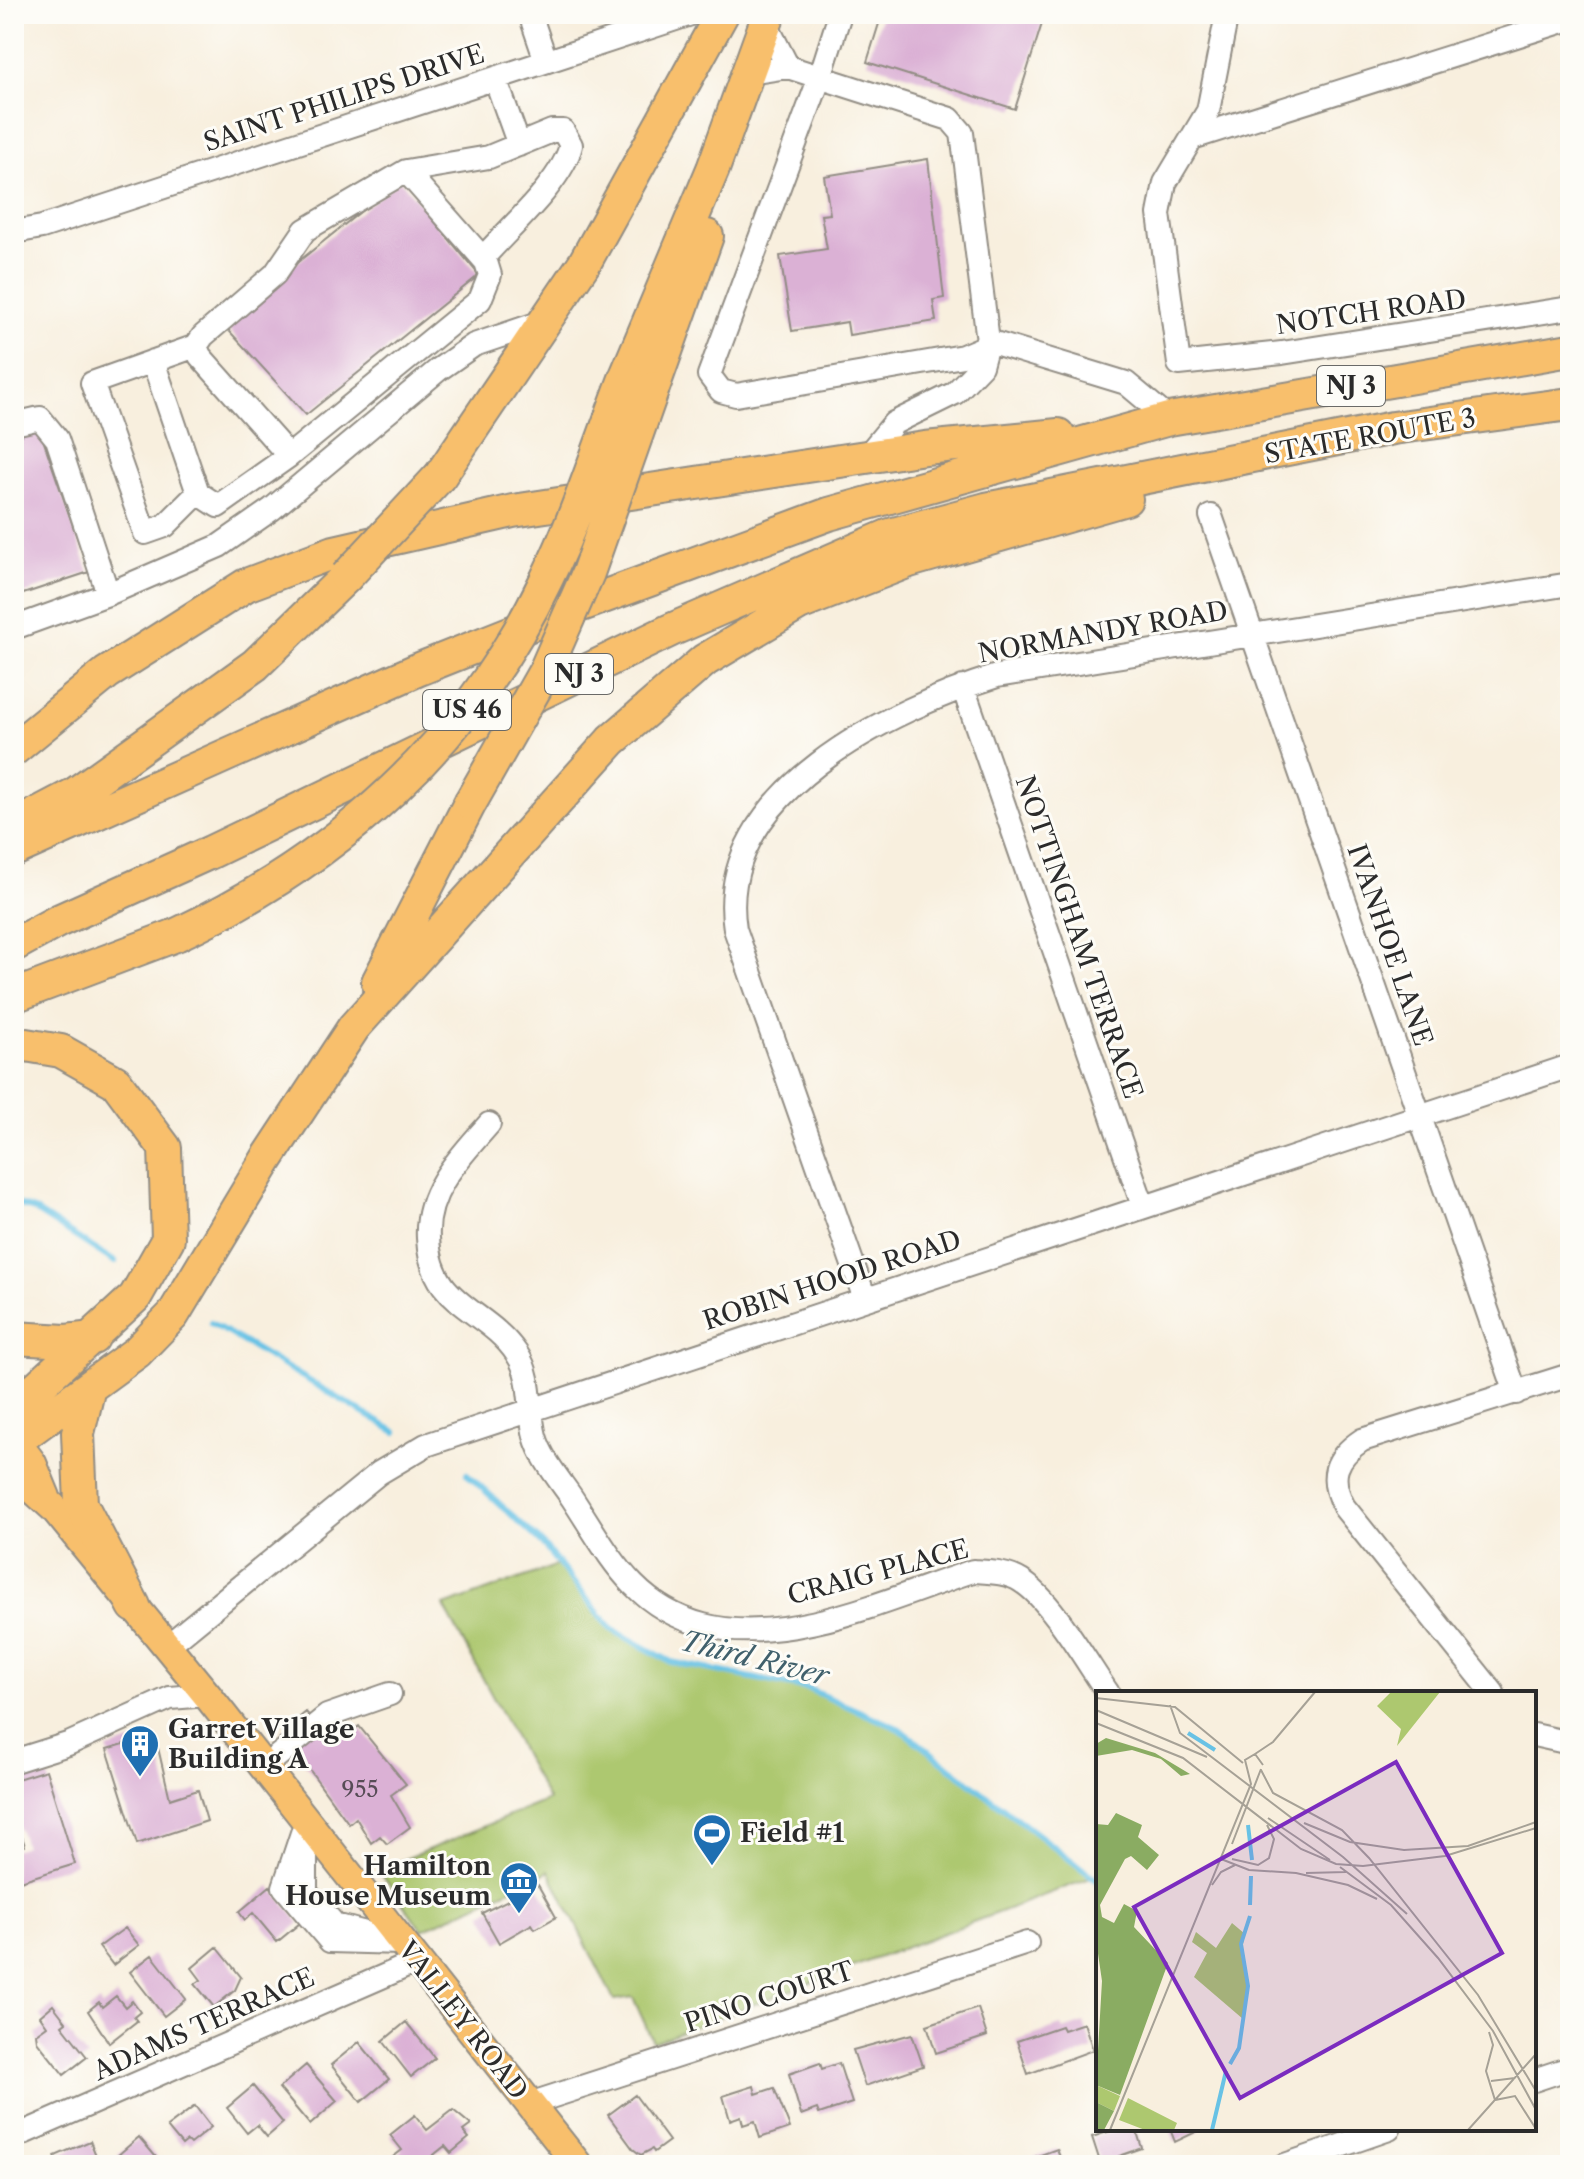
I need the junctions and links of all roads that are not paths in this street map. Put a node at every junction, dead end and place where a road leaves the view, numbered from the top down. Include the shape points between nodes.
1 (530, 14) edge
2 (691, 14) edge
3 (722, 14) edge
4 (840, 14) edge
5 (1227, 14) edge
6 (768, 19) edge
7 (1570, 19) edge
8 (546, 61) junction
9 (788, 67) junction
10 (749, 73) junction
11 (820, 77) junction
12 (495, 78) junction
13 (1192, 138) junction
14 (519, 145) junction
15 (406, 171) junction
16 (14, 232) edge
17 (483, 258) junction
18 (1570, 308) edge
19 (550, 320) junction
20 (988, 341) junction
21 (196, 346) junction
22 (1570, 350) edge
23 (153, 361) junction
24 (640, 382) junction
25 (1570, 404) edge
26 (1169, 419) junction
27 (14, 424) edge
28 (1133, 427) junction
29 (289, 456) junction
30 (866, 457) junction
31 (1170, 472) junction
32 (198, 493) junction
33 (1211, 516) dead end
34 (1570, 584) edge
35 (108, 594) junction
36 (14, 628) edge
37 (1252, 634) junction
38 (963, 687) junction
39 (14, 749) edge
40 (14, 826) edge
41 (14, 850) edge
42 (14, 945) edge
43 (14, 996) edge
44 (354, 1027) junction
45 (14, 1043) edge
46 (1570, 1066) edge
47 (1419, 1114) junction
48 (489, 1124) dead end
49 (1143, 1206) junction
50 (865, 1299) junction
51 (14, 1338) edge
52 (93, 1338) junction
53 (1570, 1375) edge
54 (89, 1387) junction
55 (1516, 1393) junction
56 (14, 1408) edge
57 (530, 1409) junction
58 (14, 1449) edge
59 (134, 1606) junction
60 (166, 1647) junction
61 (1107, 1691) edge
62 (1491, 1691) edge
63 (390, 1694) dead end
64 (207, 1695) junction
65 (1536, 1735) edge
66 (1570, 1743) edge
67 (14, 1761) edge
68 (264, 1767) junction
69 (306, 1821) junction
70 (1027, 1943) dead end
71 (409, 1952) junction
72 (1570, 2068) edge
73 (1536, 2079) edge
74 (529, 2104) junction
75 (1383, 2131) edge
76 (14, 2137) edge
77 (578, 2165) edge
78 (1285, 2165) edge

1 - 8 street
2 - 8 street, SAINT PHILIPS DRIVE
3 - 19 highway
4 - 11 street
5 - 13 street via 1214,90
6 - 9 street
6 - 10 highway, US 46
7 - 13 street
8 - 12 street, SAINT PHILIPS DRIVE
9 - 10 street
9 - 11 street
10 - 24 highway, US 46
11 - 20 street via 950,119 962,133
11 - 20 street via 709,375 721,391 736,395 963,356
12 - 14 street
12 - 16 street, SAINT PHILIPS DRIVE
13 - 18 street, NOTCH ROAD via 1165,183 1159,214 1179,364
14 - 15 street via 489,157
14 - 17 street via 552,131 563,131 571,145 557,174
15 - 17 street
15 - 21 street via 305,230 275,274
17 - 29 street via 490,275 480,300
19 - 35 street via 474,345 219,546
19 - 40 highway, bridge via 440,476 255,665 75,794
20 - 26 street via 1126,383
20 - 30 street via 981,366 955,393 894,423
21 - 23 street
21 - 29 street
22 - 26 highway, STATE ROUTE 3 / NJ 3
23 - 32 street
23 - 32 street via 92,383 145,533 165,526
24 - 43 highway, US 46, bridge via 547,578 499,664 406,779 337,841 259,893 176,935
24 - 44 highway, bridge via 569,615 545,671
25 - 31 highway, STATE ROUTE 3 / NJ 3 via 1393,428
26 - 28 highway, STATE ROUTE 3 / NJ 3
27 - 35 street via 40,418 57,439
28 - 30 highway
28 - 41 highway, NJ 3 via 829,514 565,611 417,670
29 - 32 street via 218,506
30 - 39 highway via 513,511 334,552 246,585 107,673
31 - 42 highway, NJ 3 via 986,509 890,535 671,630
31 - 44 highway via 1123,501 909,561 799,604 705,660 612,740
33 - 37 street, IVANHOE LANE
34 - 37 street, NORMANDY ROAD
35 - 36 street
37 - 38 street, NORMANDY ROAD via 997,676
37 - 47 street, IVANHOE LANE
38 - 49 street, NOTTINGHAM TERRACE
38 - 50 street, NORMANDY ROAD via 851,740 772,808 754,831 731,905 748,969
44 - 54 highway via 173,1315 137,1352
45 - 52 highway via 61,1051 116,1082 165,1148 168,1239 135,1297
46 - 47 street, ROBIN HOOD ROAD
47 - 49 street, ROBIN HOOD ROAD
47 - 55 street, IVANHOE LANE
48 - 57 street, CRAIG PLACE via 437,1192 428,1237 431,1258 448,1295 488,1323 518,1355 528,1380
49 - 50 street, ROBIN HOOD ROAD
50 - 57 street, ROBIN HOOD ROAD
51 - 52 highway
52 - 56 highway
53 - 55 street
54 - 58 highway
54 - 59 highway via 78,1433 81,1504
55 - 62 street via 1362,1440 1343,1452 1335,1471 1344,1507
57 - 60 street, ROBIN HOOD ROAD via 426,1445 379,1473
57 - 61 street, CRAIG PLACE via 535,1439 605,1553 624,1579 671,1613 736,1630 795,1626 973,1571 996,1572 1019,1579 1036,1593
58 - 59 main road, VALLEY ROAD via 32,1463 48,1501
59 - 60 main road, VALLEY ROAD
60 - 64 main road, VALLEY ROAD
63 - 68 street via 327,1716
64 - 67 street via 170,1698 68,1744
64 - 68 main road, VALLEY ROAD
65 - 66 street
68 - 69 main road, VALLEY ROAD
69 - 71 main road, VALLEY ROAD
69 - 71 street via 306,1892 335,1925
70 - 74 street, PINO COURT
71 - 74 main road, VALLEY ROAD
71 - 76 street, ADAMS TERRACE
72 - 73 street
74 - 77 main road, VALLEY ROAD
75 - 78 street

